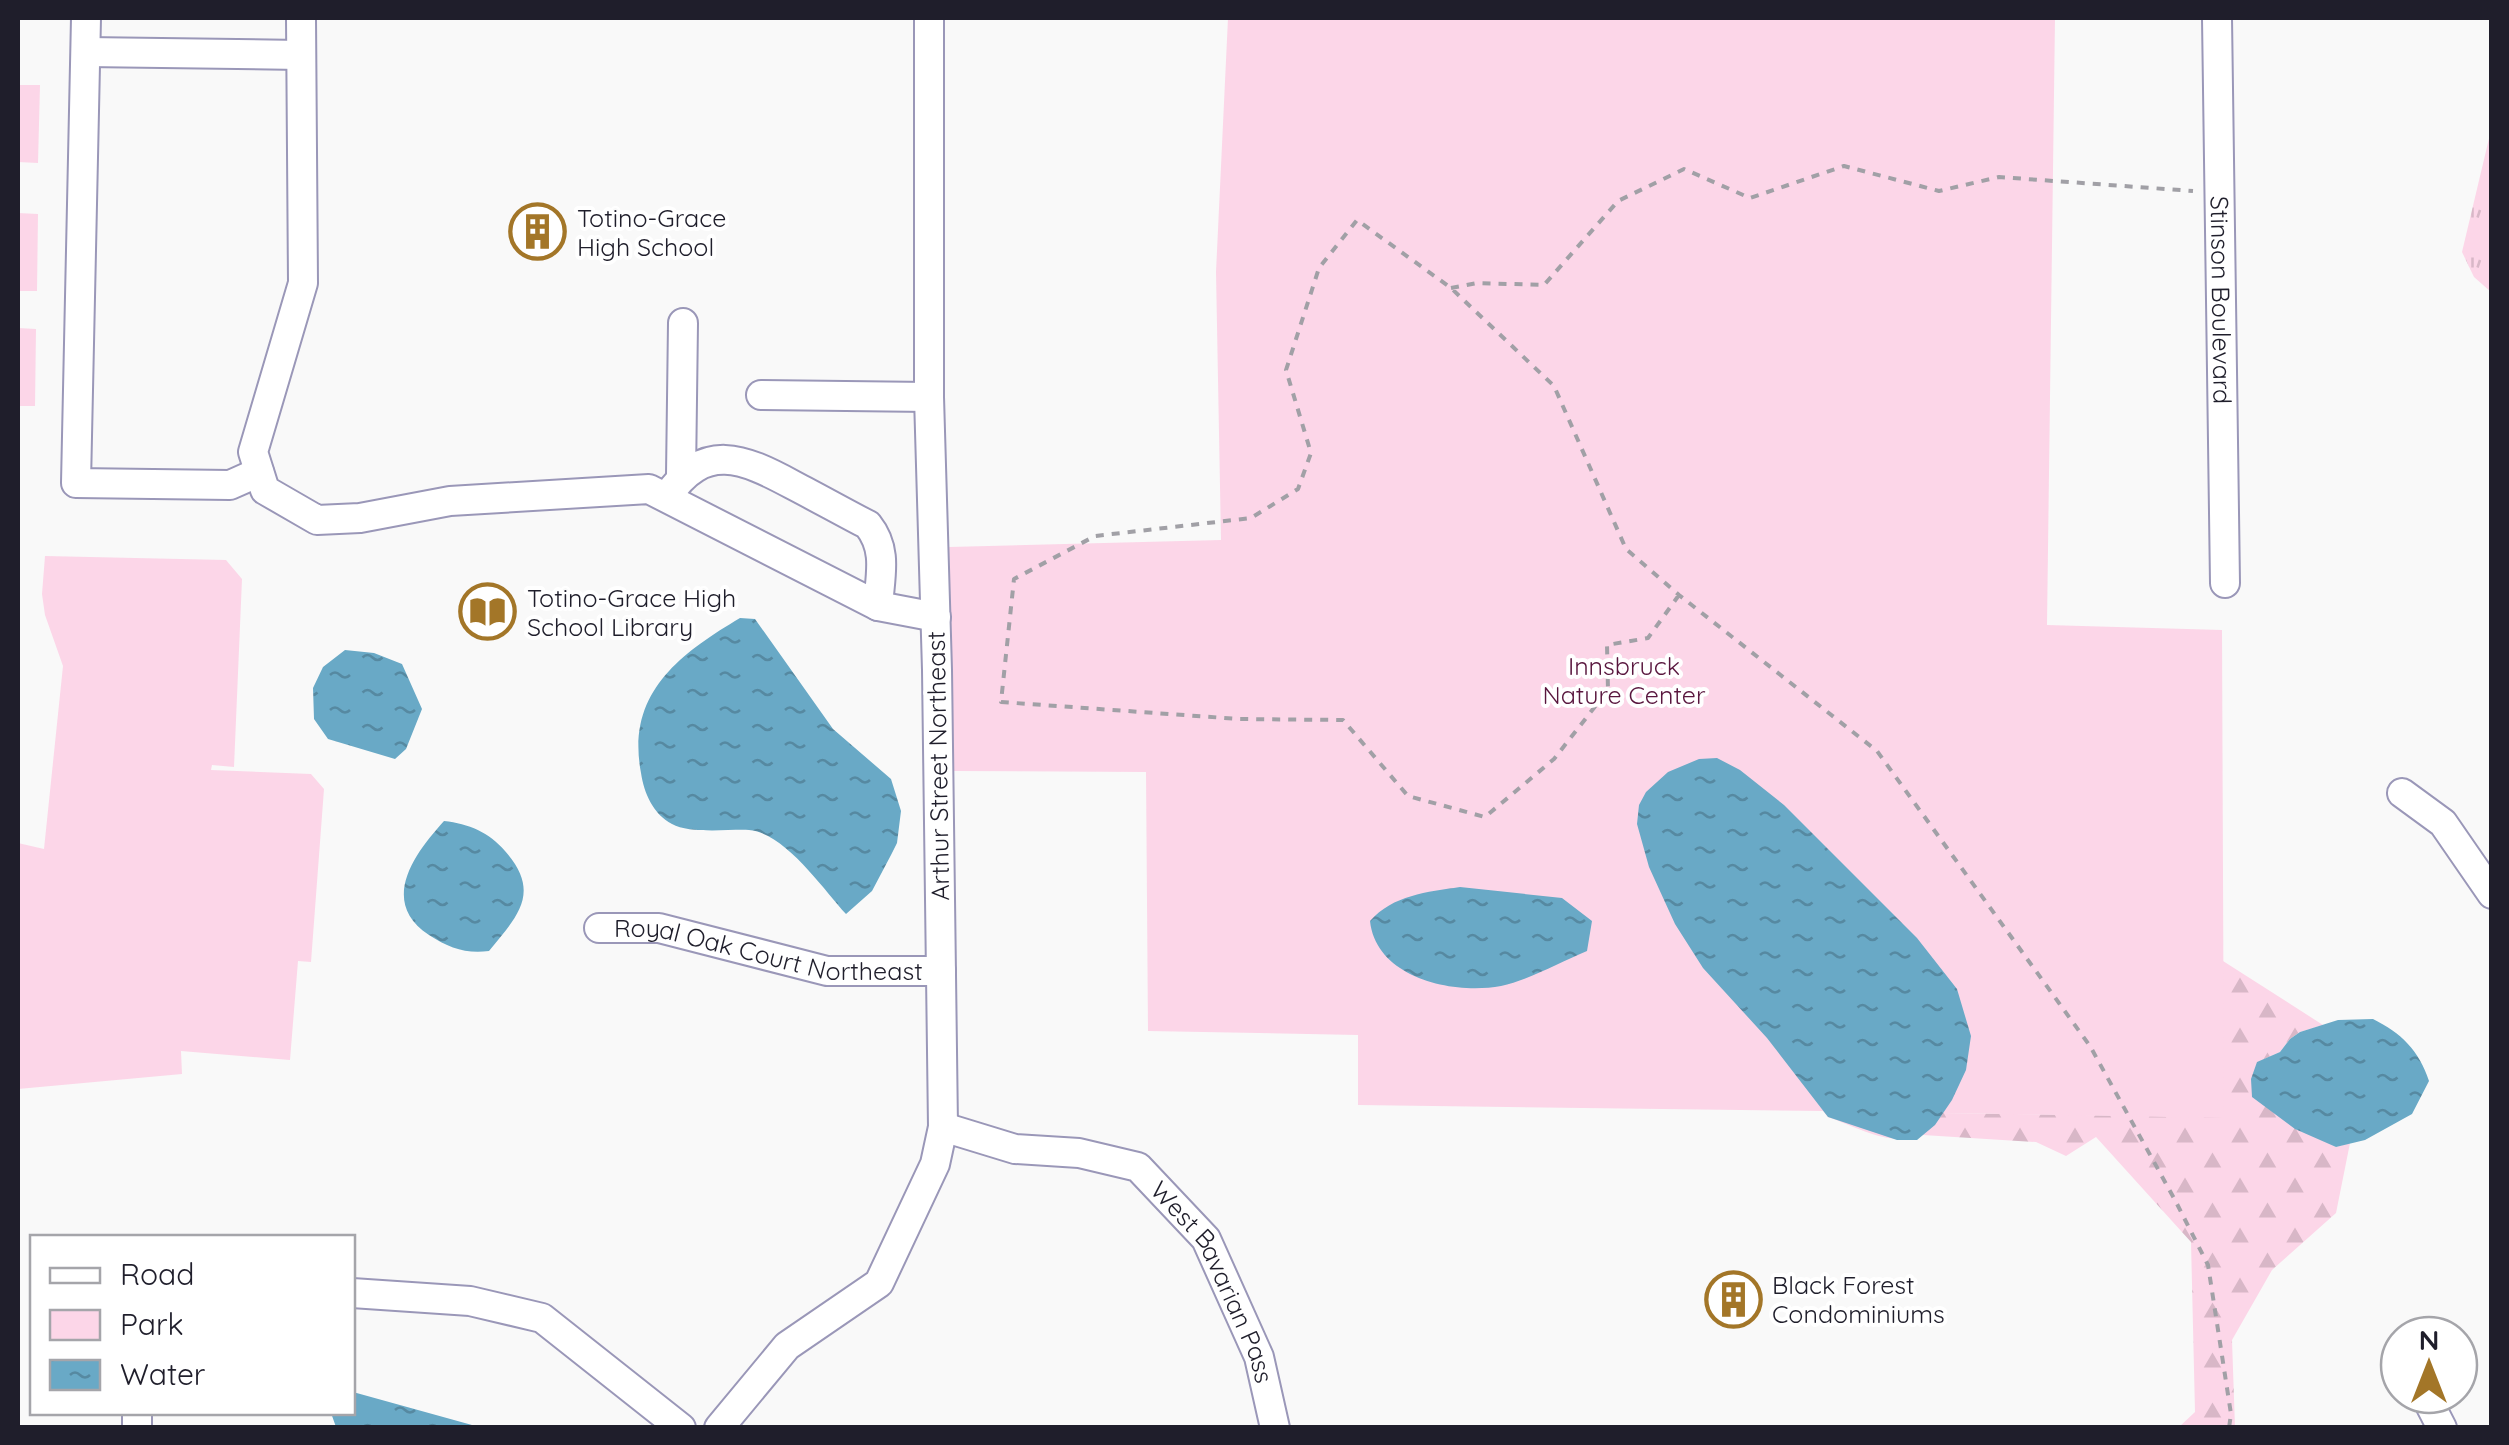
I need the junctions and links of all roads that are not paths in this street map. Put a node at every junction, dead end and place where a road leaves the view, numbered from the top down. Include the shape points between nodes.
1 (86, 18) edge
2 (301, 18) edge
3 (928, 18) edge
4 (2217, 18) edge
5 (86, 52) junction
6 (301, 55) junction
7 (683, 322) dead end
8 (761, 395) dead end
9 (928, 397) junction
10 (259, 472) junction
11 (674, 486) junction
12 (2225, 583) dead end
13 (878, 606) junction
14 (936, 617) junction
15 (2402, 794) dead end
16 (2492, 894) edge
17 (598, 928) dead end
18 (941, 971) junction
19 (943, 1127) junction
20 (355, 1293) edge
21 (681, 1428) edge
22 (719, 1428) edge
23 (1275, 1428) edge

1 - 5 street
2 - 6 street
3 - 9 street, Arthur Street Northeast
4 - 12 street, Stinson Boulevard
5 - 6 street
5 - 10 street via 76,483 230,485
6 - 10 street via 303,283 254,452
7 - 11 street
8 - 9 street
9 - 14 street, Arthur Street Northeast
10 - 11 street via 265,490 317,520 450,501
11 - 13 street
11 - 13 street via 704,462 732,458 868,525 882,551
13 - 14 street
14 - 18 street, Arthur Street Northeast
15 - 16 street via 2443,822
17 - 18 street, Royal Oak Court Northeast via 660,928 827,971
18 - 19 street, Arthur Street Northeast
19 - 22 street, Arthur Street Northeast via 935,1164 879,1283 787,1346
19 - 23 street, West Bavarian Pass via 1015,1149 1079,1153 1138,1167 1206,1239 1258,1357
20 - 21 street via 470,1301 542,1318

